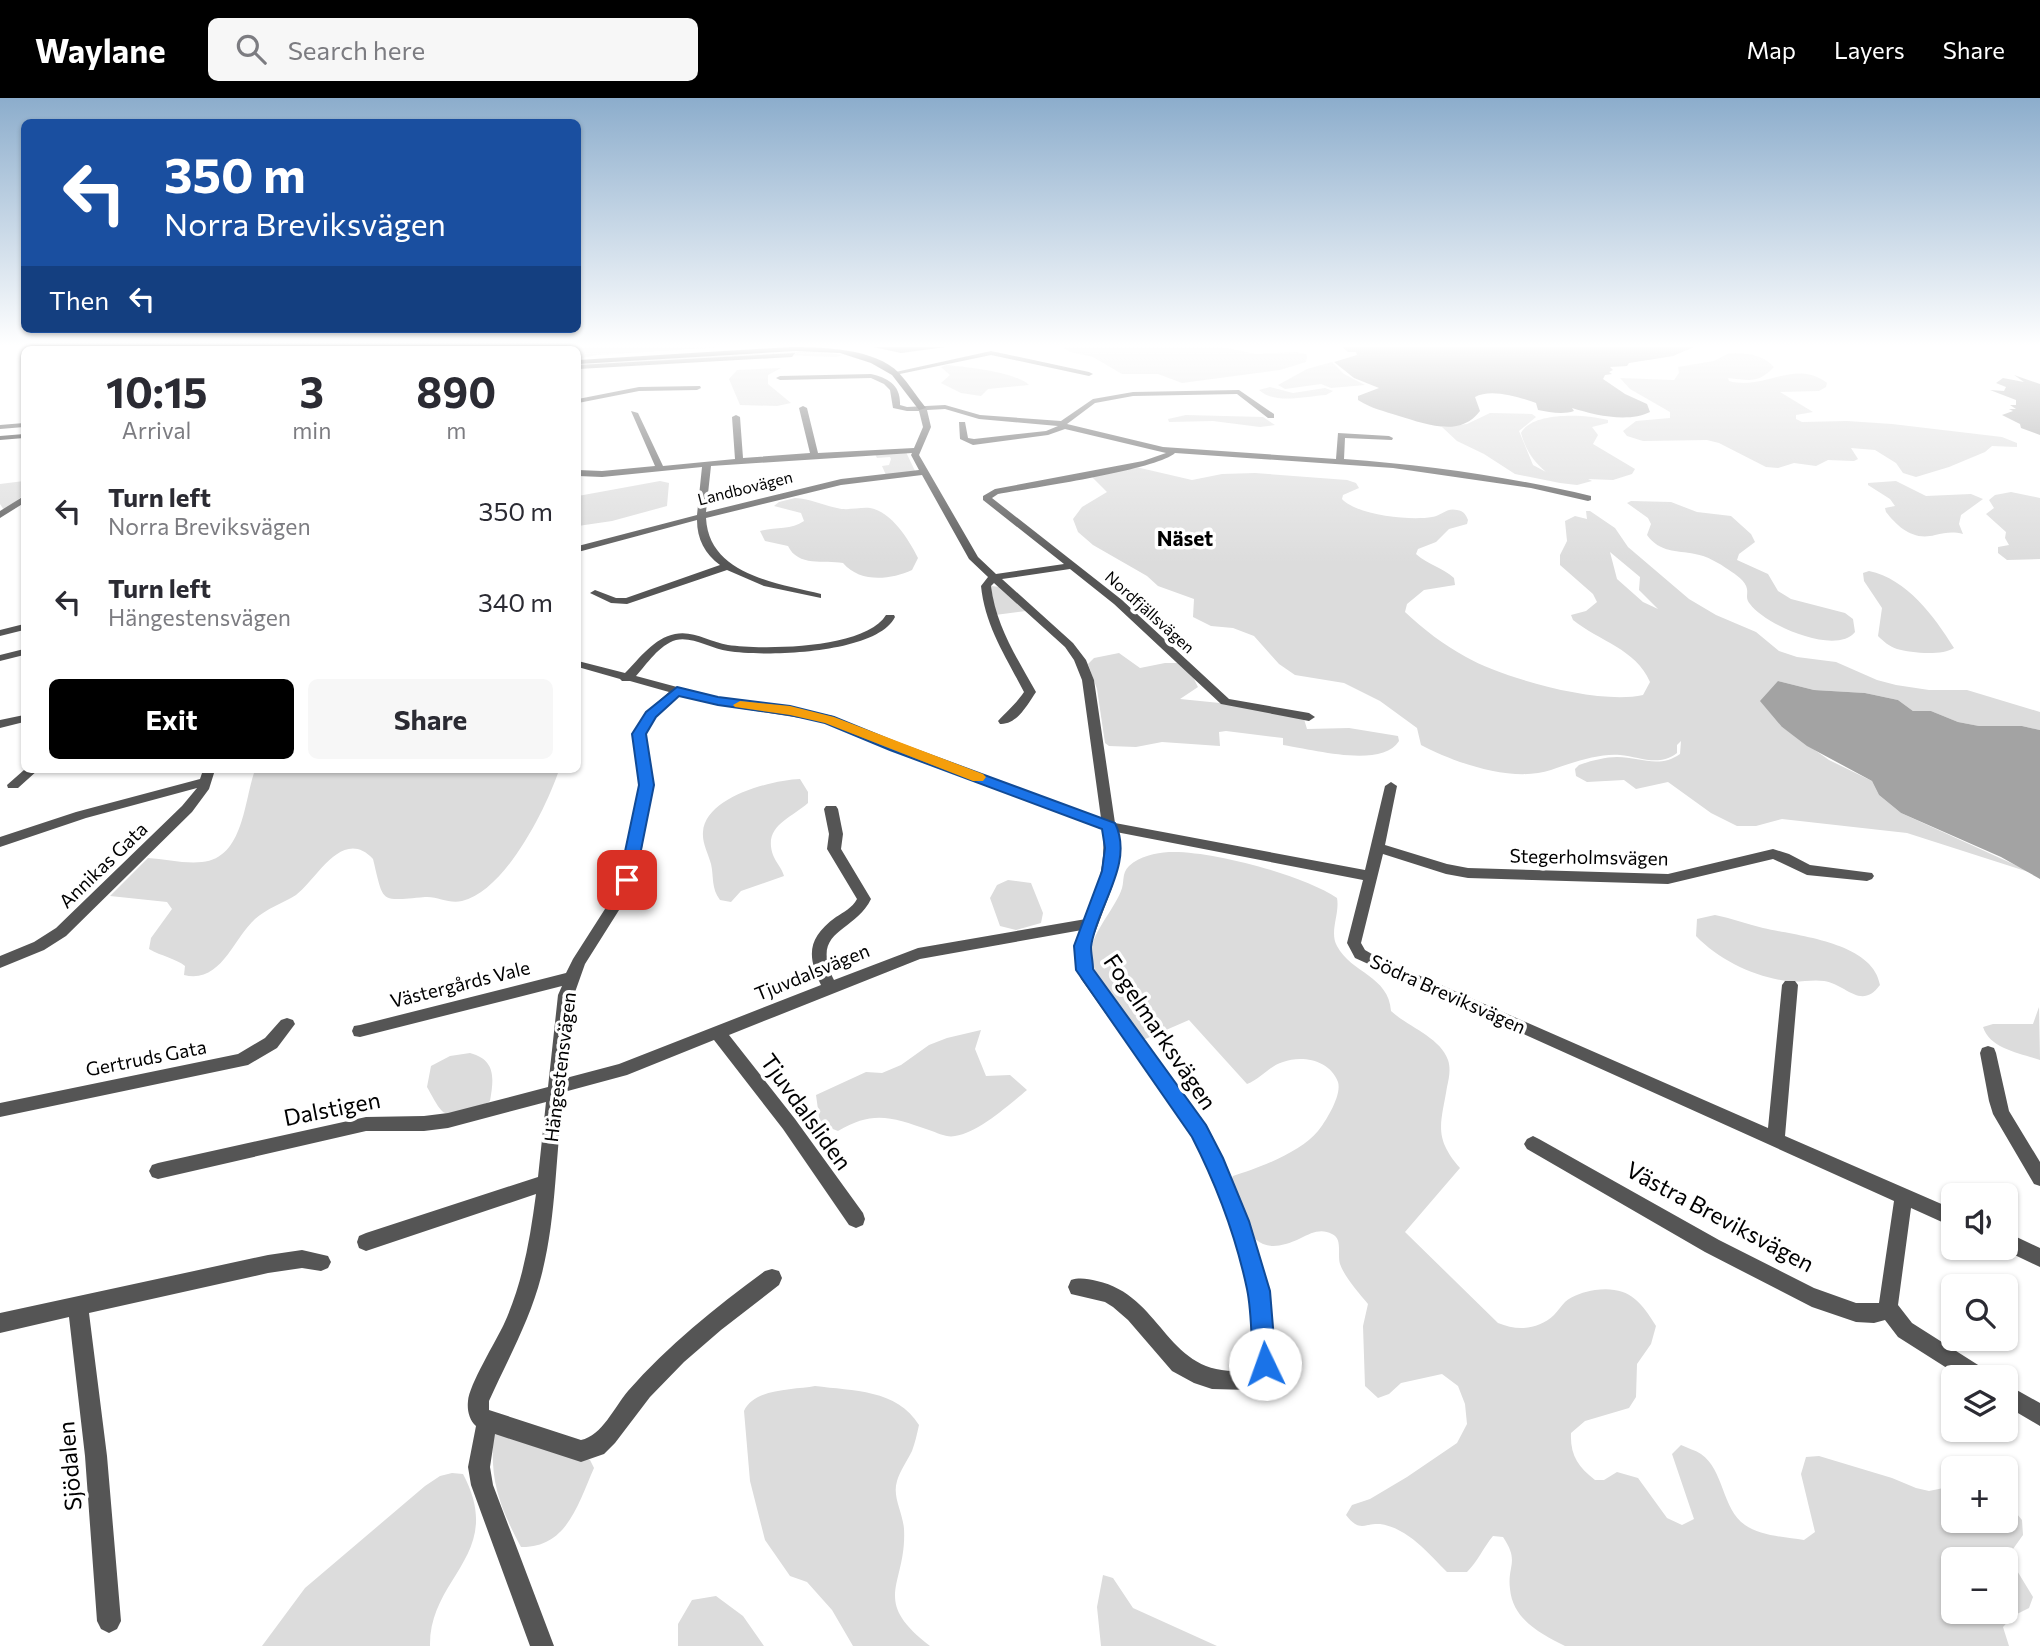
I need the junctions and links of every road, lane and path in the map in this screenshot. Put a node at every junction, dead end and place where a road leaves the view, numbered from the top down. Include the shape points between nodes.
1 (637, 419) edge
2 (736, 419) edge
3 (806, 419) edge
4 (925, 419) edge
5 (1003, 419) edge
6 (1070, 419) edge
7 (962, 424) dead end
8 (21, 425) edge
9 (1063, 425) junction
10 (0, 427) edge
11 (21, 436) edge
12 (0, 438) edge
13 (1389, 438) dead end
14 (915, 450) junction
15 (1174, 450) junction
16 (815, 456) junction
17 (739, 461) junction
18 (1340, 461) junction
19 (707, 464) junction
20 (660, 468) junction
21 (581, 472) edge
22 (924, 472) junction
23 (1588, 498) dead end
24 (21, 501) edge
25 (0, 515) edge
26 (703, 515) junction
27 (581, 548) edge
28 (727, 566) junction
29 (1072, 566) junction
30 (993, 577) junction
31 (595, 593) dead end
32 (817, 596) dead end
33 (890, 617) dead end
34 (21, 628) edge
35 (0, 634) edge
36 (21, 653) edge
37 (0, 658) edge
38 (581, 665) edge
39 (626, 679) junction
40 (677, 691) junction
41 (1309, 717) dead end
42 (21, 720) edge
43 (1004, 721) dead end
44 (0, 724) edge
45 (28, 773) edge
46 (207, 775) edge
47 (13, 785) dead end
48 (1391, 786) dead end
49 (831, 809) dead end
50 (1110, 826) junction
51 (0, 842) edge
52 (1378, 848) junction
53 (1370, 876) junction
54 (1867, 876) dead end
55 (1091, 923) junction
56 (0, 962) edge
57 (571, 978) junction
58 (1790, 985) dead end
59 (830, 988) junction
60 (287, 1024) dead end
61 (360, 1031) dead end
62 (718, 1032) junction
63 (1988, 1053) dead end
64 (556, 1090) junction
65 (0, 1111) edge
66 (1776, 1141) junction
67 (1533, 1144) dead end
68 (158, 1171) dead end
69 (2040, 1178) edge
70 (547, 1182) junction
71 (1904, 1196) junction
72 (1941, 1213) edge
73 (856, 1219) dead end
74 (366, 1242) dead end
75 (2018, 1247) edge
76 (2040, 1258) edge
77 (321, 1262) dead end
78 (772, 1278) dead end
79 (1078, 1287) dead end
80 (78, 1306) junction
81 (1888, 1308) junction
82 (0, 1324) edge
83 (1960, 1365) edge
84 (2018, 1401) edge
85 (2040, 1415) edge
86 (487, 1421) junction
87 (109, 1621) dead end
88 (542, 1646) edge

1 - 20 street
2 - 17 street
3 - 16 street
4 - 14 street via 927,427
5 - 9 street
6 - 9 street
7 - 9 street via 965,440 973,442 1048,433
8 - 10 street
9 - 15 street
11 - 12 street
13 - 18 street via 1340,435
14 - 16 street
14 - 22 street, Fogelmarksvägen
15 - 18 street
15 - 29 street, Nordfjällsvägen via 1145,463 987,495 987,500
16 - 17 street
17 - 19 street
18 - 23 street via 1531,485
19 - 20 street
19 - 26 street
20 - 21 street
22 - 26 street, Landbovägen via 811,488
22 - 30 street, Fogelmarksvägen via 969,553
24 - 25 street
26 - 27 street, Landbovägen
26 - 28 street via 705,541
28 - 31 street via 627,601
28 - 32 street
29 - 30 street
29 - 41 street, Nordfjällsvägen via 1152,632 1225,702
30 - 43 street via 986,586 988,603 1010,660 1030,692
30 - 50 street, Fogelmarksvägen via 1063,638 1080,660 1088,680
33 - 39 street via 887,624 868,633 791,653 728,649 675,637 659,646
34 - 35 street
36 - 37 street
38 - 39 street
39 - 40 street
40 - 50 street via 830,719
40 - 57 street, Hängestensvägen via 650,715 639,734 646,785 632,867 620,899
42 - 44 street
45 - 47 street
46 - 51 street
46 - 56 street, Annikas Gata via 187,809 74,921 39,946
48 - 52 street
49 - 59 street via 834,849 864,902 824,937 819,961
50 - 53 street
50 - 55 street, Fogelmarksvägen via 1110,871
52 - 53 street
52 - 54 street, Stegerholmsvägen via 1468,873 1668,879 1773,854 1807,870
53 - 66 street, Södra Breviksvägen via 1353,937 1366,958
55 - 59 street, Tjuvdalsvägen via 927,951
55 - 79 street, Fogelmarksvägen via 1082,954 1089,979 1199,1131 1227,1191 1259,1291 1262,1372 1244,1382 1193,1372 1172,1358 1123,1302
57 - 61 street, Västergårds Vale
57 - 64 street, Hängestensvägen via 562,1018
58 - 66 street
59 - 62 street, Tjuvdalsvägen
60 - 65 street, Gertruds Gata via 271,1043 242,1060
62 - 64 street, Tjuvdalsvägen
62 - 73 street, Tjuvdalsliden
63 - 69 street via 2002,1114
64 - 68 street, Dalstigen via 447,1120 366,1124
64 - 70 street, Hängestensvägen
66 - 71 street, Södra Breviksvägen
67 - 81 street, Västra Breviksvägen via 1679,1230 1799,1290 1853,1312 1877,1314
70 - 74 street
70 - 86 street, Hängestensvägen via 531,1279 478,1401 479,1415
71 - 72 street, Södra Breviksvägen
71 - 81 street
75 - 76 street
77 - 80 street via 302,1259 268,1264
78 - 86 street via 680,1353 594,1448 581,1451
80 - 82 street
80 - 87 street, Sjödalen
81 - 83 street via 1905,1330
84 - 85 street
86 - 88 street, Hängestensvägen via 479,1467 482,1485

